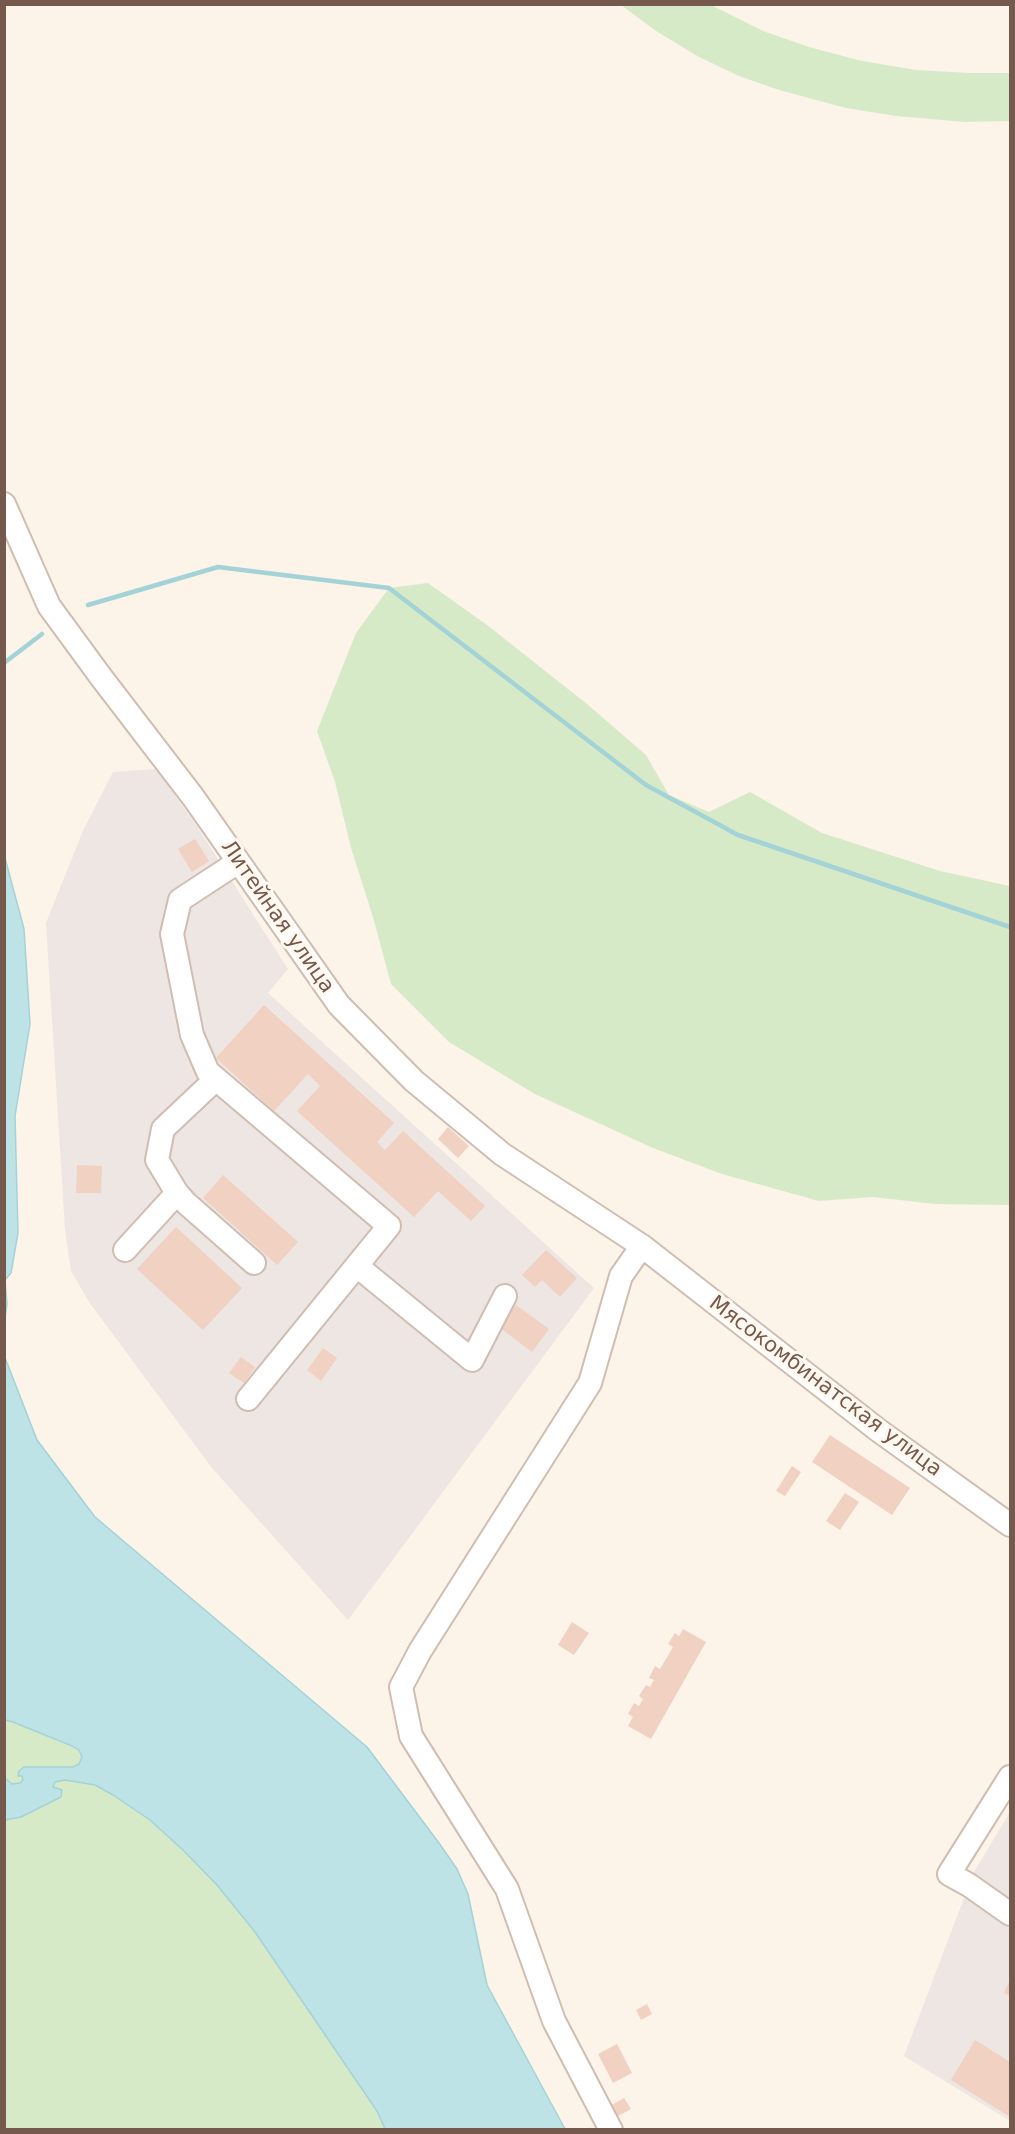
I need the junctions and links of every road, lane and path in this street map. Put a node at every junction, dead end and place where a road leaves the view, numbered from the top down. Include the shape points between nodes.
1 (4, 504) edge
2 (238, 862) junction
3 (216, 1079) junction
4 (177, 1193) junction
5 (642, 1246) junction
6 (125, 1250) dead end
7 (254, 1263) dead end
8 (357, 1266) junction
9 (505, 1296) dead end
10 (248, 1399) dead end
11 (1011, 1526) edge
12 (1011, 1777) edge
13 (1011, 1914) edge
14 (611, 2130) edge

1 - 2 street, Литейная улица via 49,606
2 - 3 street via 180,900 172,934 192,1035 208,1072
2 - 5 street, Литейная улица via 339,1005 414,1081 501,1154
3 - 4 street via 163,1129 157,1160
3 - 8 street via 389,1226
4 - 6 street
4 - 7 street
5 - 11 street, Мясокомбинатская улица via 878,1430
5 - 14 street via 621,1276 590,1383 401,1687 411,1736 507,1889 555,2021
8 - 9 street via 472,1360
8 - 10 street
12 - 13 street via 949,1874

